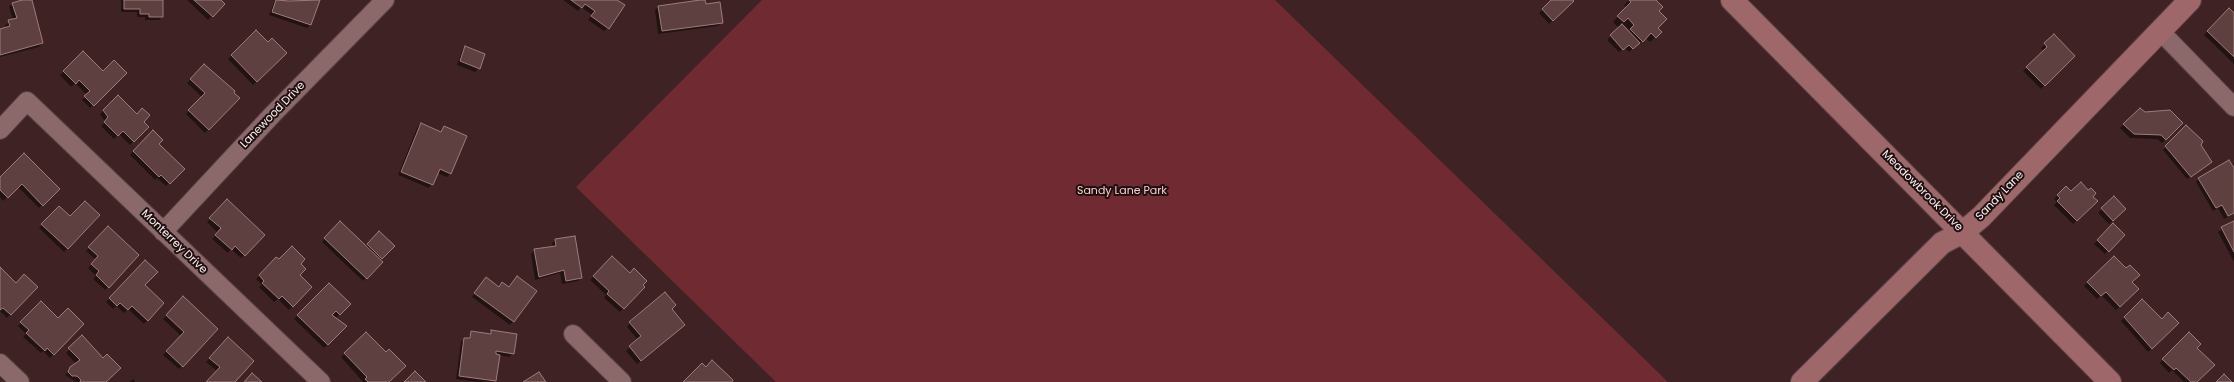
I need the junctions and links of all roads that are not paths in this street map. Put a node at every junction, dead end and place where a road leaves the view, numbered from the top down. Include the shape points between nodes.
1 (385, 0) edge
2 (1732, 0) edge
3 (2190, 0) edge
4 (2160, 31) junction
5 (2234, 107) edge
6 (0, 130) edge
7 (163, 232) junction
8 (1963, 232) junction
9 (573, 334) dead end
10 (0, 363) edge
11 (20, 382) edge
12 (321, 382) edge
13 (622, 382) edge
14 (1802, 382) edge
15 (2110, 382) edge

1 - 7 street, Lanewood Drive via 273,114
2 - 8 street, Meadowbrook Drive
3 - 4 street, Sandy Lane
4 - 5 street
4 - 8 street, Sandy Lane
6 - 7 street, Monterrey Drive via 27,102
7 - 12 street, Monterrey Drive
8 - 14 street, Sandy Lane via 1942,243
8 - 15 street, Meadowbrook Drive
9 - 13 street
10 - 11 street

